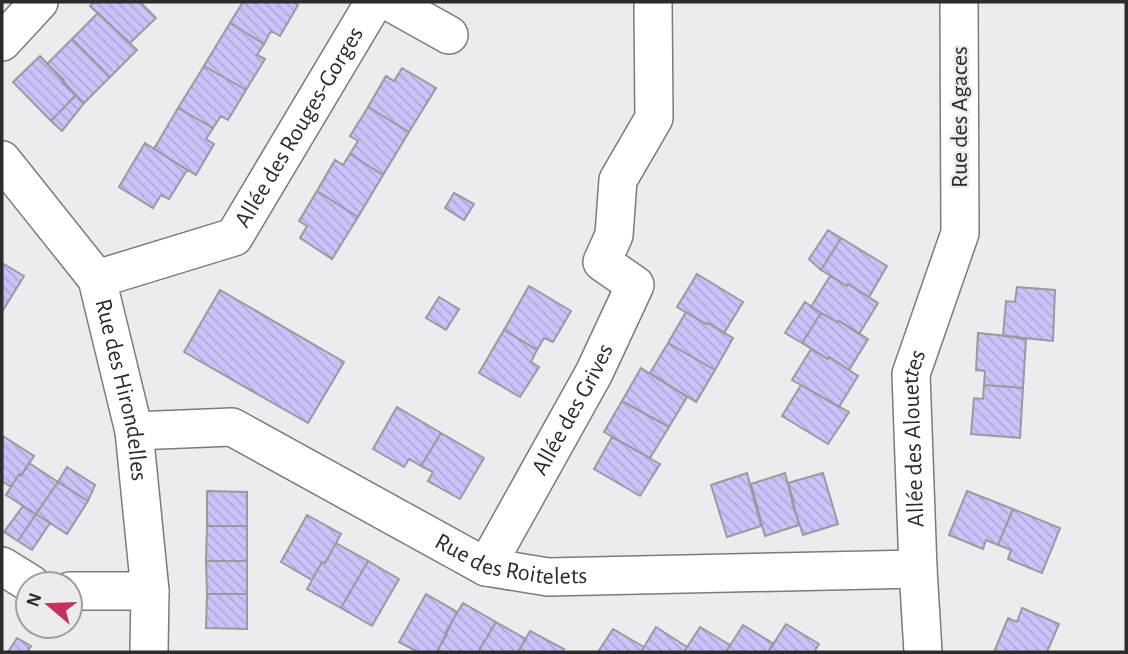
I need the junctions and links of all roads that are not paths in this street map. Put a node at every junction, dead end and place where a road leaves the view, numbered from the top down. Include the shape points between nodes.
1 (39, 2) edge
2 (374, 2) edge
3 (390, 2) edge
4 (653, 2) edge
5 (960, 2) edge
6 (449, 35) dead end
7 (2, 42) edge
8 (2, 160) edge
9 (960, 233) joint
10 (97, 279) junction
11 (134, 431) junction
12 (486, 567) junction
13 (918, 569) junction
14 (84, 590) edge
15 (150, 591) junction
16 (149, 652) edge
17 (923, 652) edge

1 - 7 street
2 - 10 street, Allée des Rouges-Gorges via 234,237
3 - 6 street
4 - 12 street, Allée des Grives via 654,118 618,180 614,235 602,262 635,285 594,373
5 - 9 street, Rue des Agaces
8 - 10 street, Rue des Hirondelles
9 - 13 street, Allée des Alouettes via 911,374
10 - 11 street, Rue des Hirondelles
11 - 12 street, Rue des Roitelets via 232,427
11 - 15 street, Rue des Hirondelles
12 - 13 street, Rue des Roitelets via 548,577
13 - 17 street, Allée des Alouettes
14 - 15 street
15 - 16 street, Rue des Hirondelles

